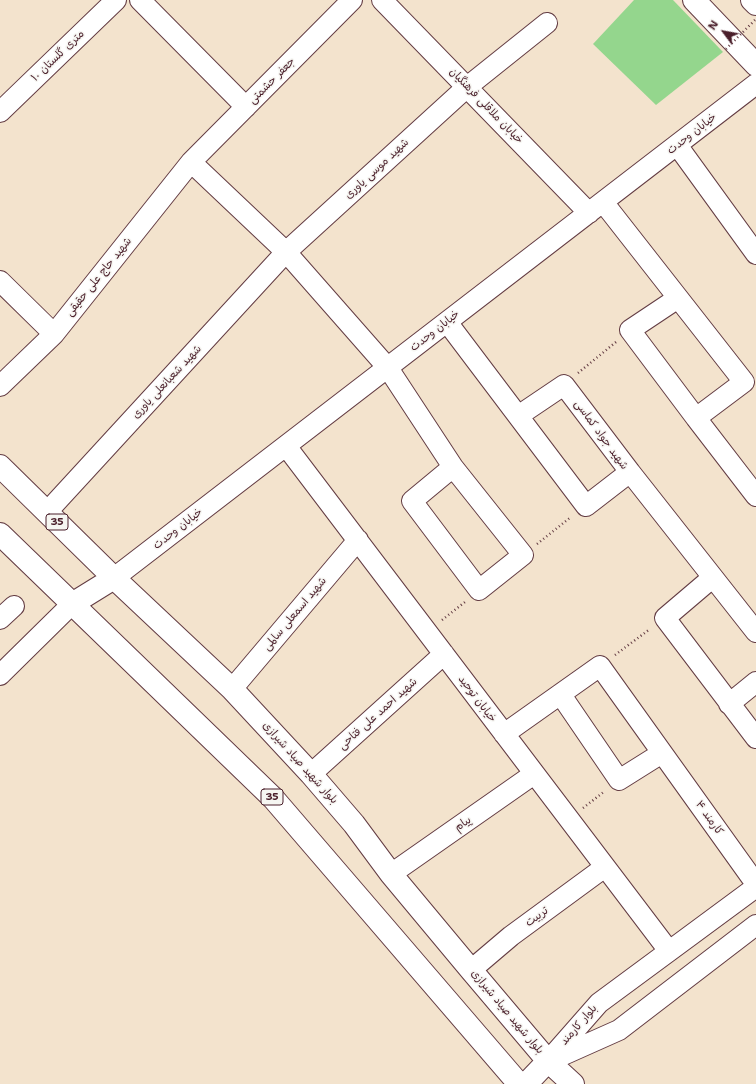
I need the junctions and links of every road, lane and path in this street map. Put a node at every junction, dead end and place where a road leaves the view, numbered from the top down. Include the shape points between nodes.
1 (116, 0) edge
2 (140, 0) edge
3 (352, 0) edge
4 (382, 0) edge
5 (694, 0) edge
6 (752, 0) edge
7 (756, 4) edge
8 (756, 19) edge
9 (547, 23) dead end
10 (726, 49) dead end
11 (756, 65) edge
12 (756, 84) edge
13 (467, 87) junction
14 (246, 107) junction
15 (0, 112) edge
16 (677, 145) junction
17 (191, 162) junction
18 (596, 208) junction
19 (754, 248) edge
20 (286, 252) junction
21 (0, 281) edge
22 (678, 298) junction
23 (447, 322) junction
24 (630, 330) junction
25 (54, 334) junction
26 (388, 368) junction
27 (564, 385) junction
28 (0, 386) edge
29 (518, 416) junction
30 (696, 418) junction
31 (286, 446) junction
32 (0, 466) edge
33 (453, 468) junction
34 (630, 472) junction
35 (756, 496) edge
36 (586, 506) junction
37 (47, 512) junction
38 (0, 534) edge
39 (358, 540) junction
40 (523, 555) junction
41 (114, 578) junction
42 (712, 578) junction
43 (479, 590) junction
44 (72, 604) junction
45 (14, 606) dead end
46 (665, 618) junction
47 (0, 619) edge
48 (427, 632) junction
49 (756, 632) edge
50 (444, 654) junction
51 (600, 666) junction
52 (0, 676) edge
53 (756, 682) edge
54 (232, 689) junction
55 (561, 695) junction
56 (730, 704) junction
57 (504, 734) junction
58 (756, 738) edge
59 (662, 753) junction
60 (311, 774) junction
61 (534, 774) junction
62 (619, 780) junction
63 (569, 819) junction
64 (605, 867) junction
65 (391, 874) junction
66 (756, 885) edge
67 (756, 925) edge
68 (669, 951) junction
69 (471, 970) junction
70 (548, 1061) junction
71 (519, 1084) edge
72 (526, 1084) edge
73 (573, 1084) edge

1 - 15 street, ۱۰ متری گلستان
2 - 14 street
3 - 14 street, جعفر حشمتی
4 - 13 street, خیابان ملاقلی فرهنگیان
5 - 11 main road
6 - 7 main road
8 - 10 path, bridge
9 - 13 street, شهید موسی یاوری
12 - 16 street, خیابان وحدت
13 - 18 street, خیابان ملاقلی فرهنگیان
13 - 20 street, شهید موسی یاوری
14 - 17 street, جعفر حشمتی
16 - 18 street, خیابان وحدت
16 - 19 street
17 - 20 street
17 - 25 street, شهید حاج علی حقیقی
18 - 22 street, خیابان ملاقلی فرهنگیان
18 - 23 street, خیابان وحدت
20 - 26 street
20 - 37 street, شهید شعبانعلی یاوری
21 - 25 street
22 - 24 street
22 - 30 street, خیابان ملاقلی فرهنگیان via 744,382
23 - 26 street, خیابان وحدت
23 - 29 street
24 - 27 path
24 - 30 street
25 - 28 street, شهید حاج علی حقیقی
26 - 31 street, خیابان وحدت
26 - 33 street
27 - 29 street
27 - 34 street, شهید جواد کماسی
29 - 36 street
30 - 35 street
31 - 39 street, خیابان توحید
31 - 41 street, خیابان وحدت
32 - 37 main road, بلوار شهید صیاد شیرازی / 35
33 - 40 street
33 - 43 street via 412,501
34 - 36 street, شهید جواد کماسی
34 - 42 street
36 - 40 path
37 - 41 main road, بلوار شهید صیاد شیرازی / 35
38 - 44 main road, 35
39 - 48 street, خیابان توحید
39 - 54 street, شهید اسمعلی سالمی
40 - 43 street
41 - 44 main road
41 - 54 main road, بلوار شهید صیاد شیرازی / 35
42 - 46 street
42 - 49 street
43 - 48 path
44 - 52 street
44 - 71 main road, 35 via 273,798
45 - 47 street
46 - 51 path
46 - 56 street
48 - 50 street, خیابان توحید
50 - 57 street, خیابان توحید
50 - 60 street, شهید احمد علی فتاحی
51 - 55 street
51 - 59 street, کارمند ۴
53 - 56 street
54 - 60 main road, بلوار شهید صیاد شیرازی / 35
55 - 57 street
55 - 62 street
56 - 58 street
57 - 61 street, خیابان توحید
59 - 62 street
59 - 66 street, کارمند ۴
60 - 65 main road, بلوار شهید صیاد شیرازی / 35 via 354,824
61 - 63 street, خیابان توحید
61 - 65 street, پیام
62 - 63 path
63 - 64 street, خیابان توحید
64 - 68 street, خیابان توحید
64 - 69 street, تربیت via 511,936
65 - 69 main road, بلوار شهید صیاد شیرازی / 35
66 - 68 street, بلوار کارمند
67 - 70 street, بلوار کارمند via 619,1030
68 - 70 street, بلوار کارمند via 599,1003
69 - 70 main road, بلوار شهید صیاد شیرازی / 35
70 - 72 main road
70 - 73 main road, بلوار شهید صیاد شیرازی / 35

